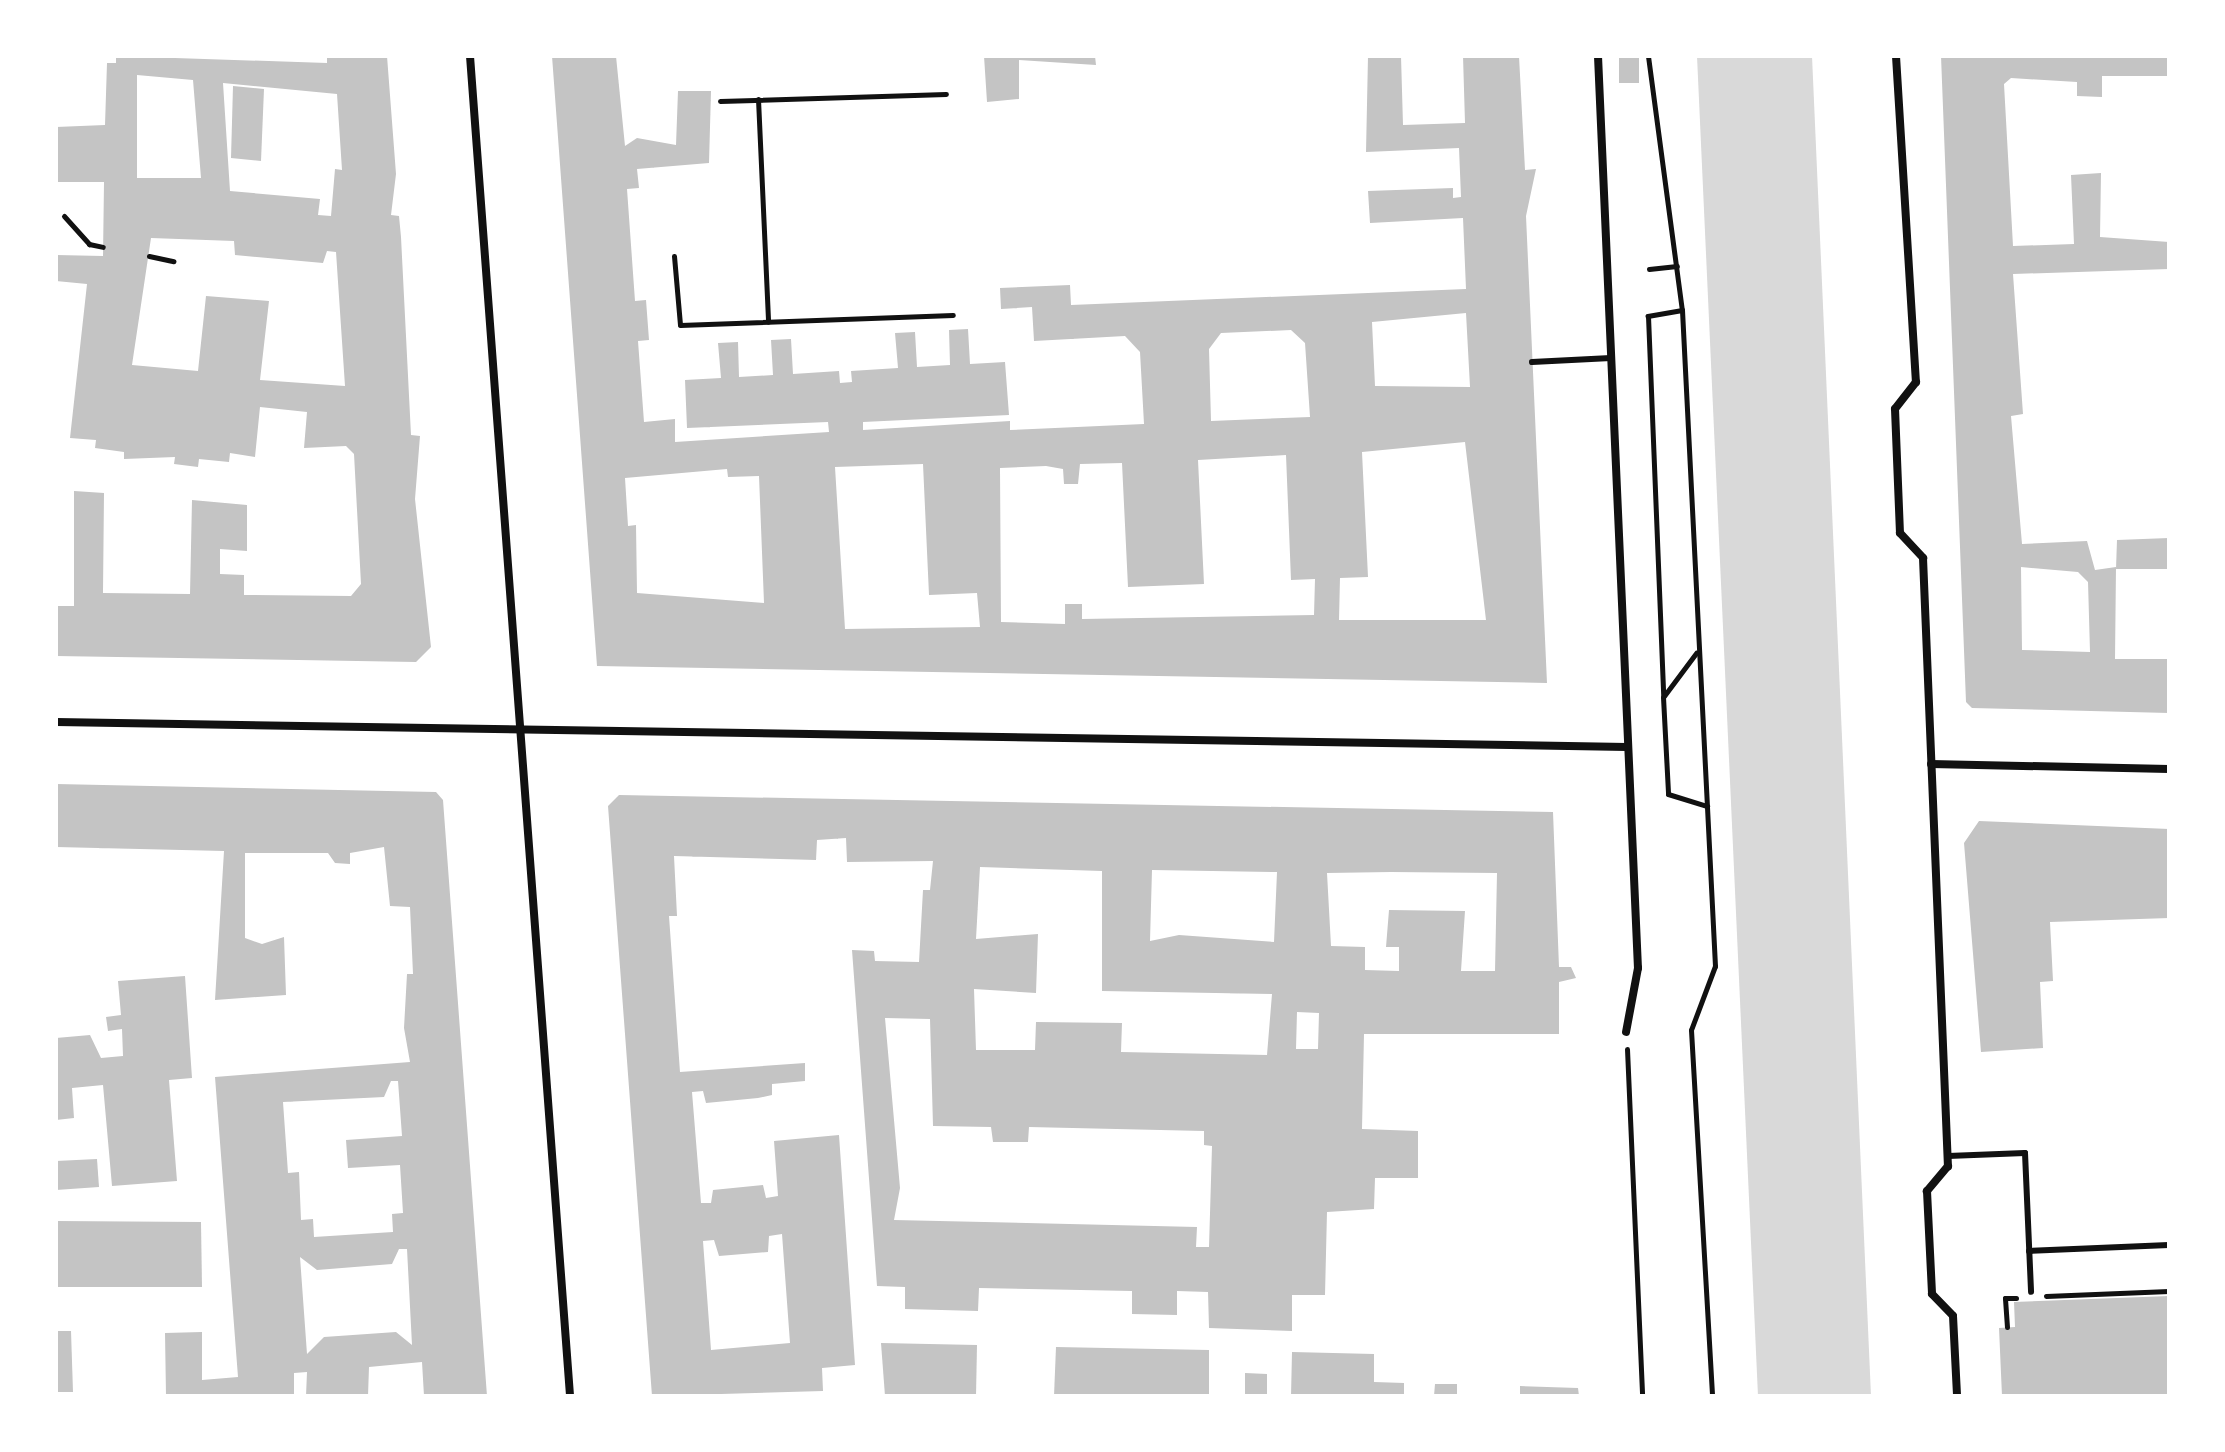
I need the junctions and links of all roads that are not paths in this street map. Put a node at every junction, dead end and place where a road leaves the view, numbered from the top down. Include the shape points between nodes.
1 (470, 56) edge
2 (1598, 56) edge
3 (1896, 56) edge
4 (1611, 358) junction
5 (1532, 362) dead end
6 (56, 722) edge
7 (520, 728) junction
8 (1627, 747) junction
9 (1931, 764) junction
10 (2169, 769) edge
11 (1626, 1032) road end
12 (1948, 1156) junction
13 (2169, 1245) edge
14 (2029, 1251) junction
15 (2031, 1292) dead end
16 (570, 1396) edge
17 (1957, 1396) edge

1 - 7 street
2 - 4 street
3 - 9 street via 1916,382 1895,409 1900,533 1923,558
4 - 5 lane
4 - 8 street
6 - 7 street
7 - 8 street
7 - 16 street
8 - 11 street via 1638,968
9 - 10 street
9 - 12 street
12 - 14 lane via 2025,1153
12 - 17 street via 1927,1191 1932,1294 1953,1316
13 - 14 lane
14 - 15 lane

